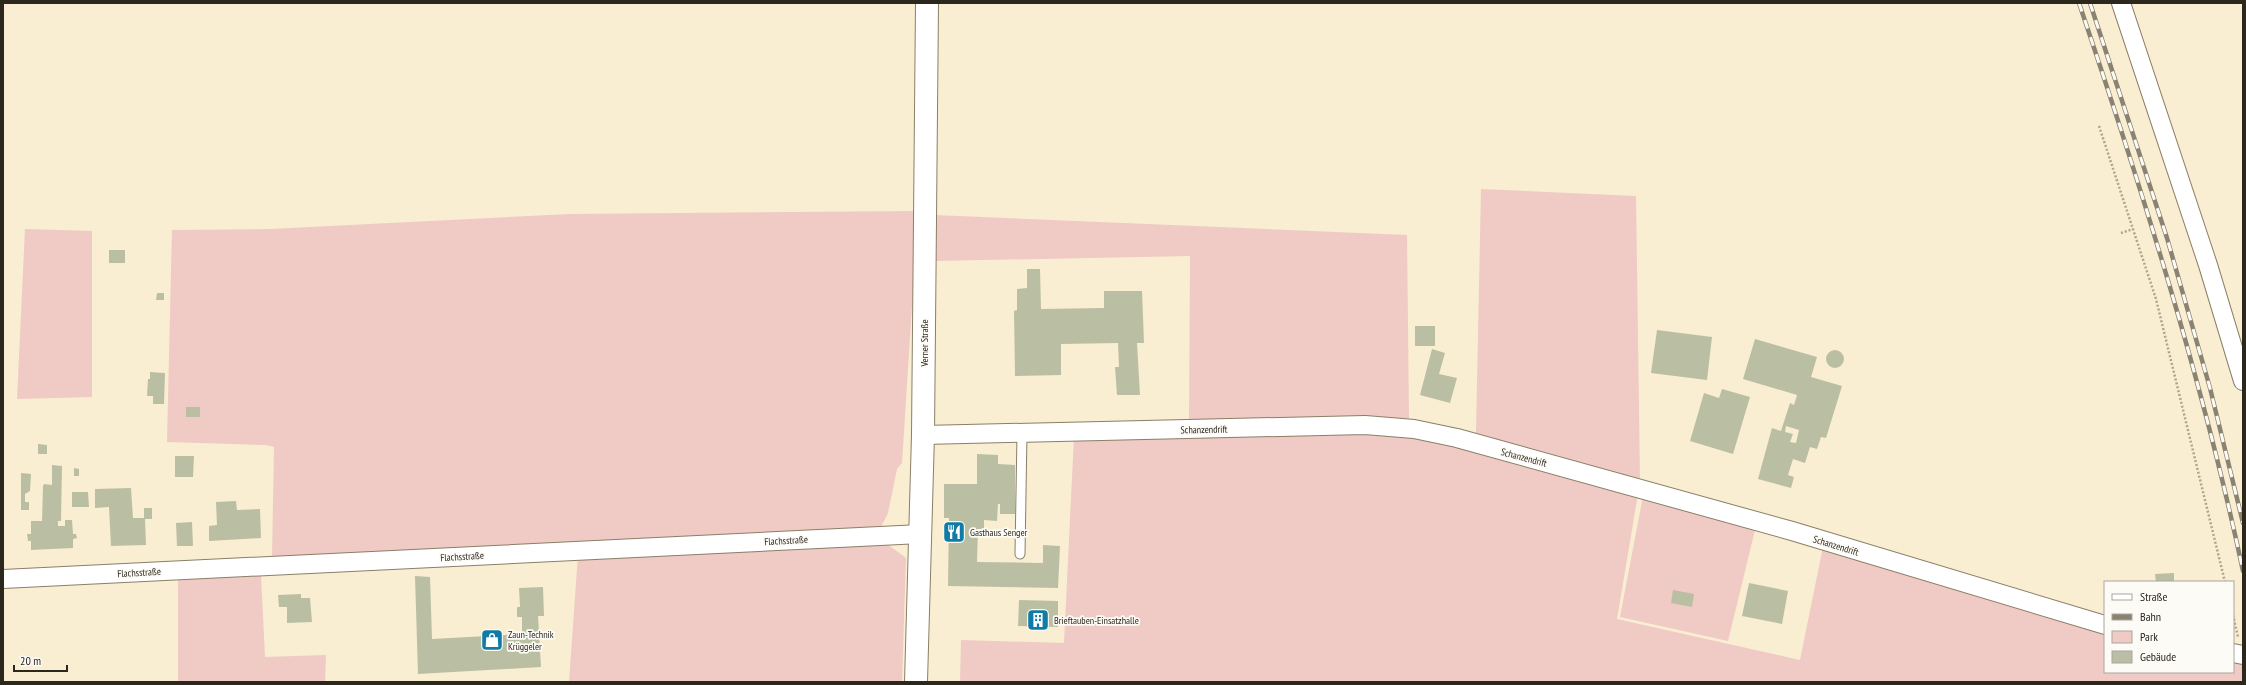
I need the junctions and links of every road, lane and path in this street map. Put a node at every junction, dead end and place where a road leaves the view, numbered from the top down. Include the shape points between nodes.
1 (927, 3) edge
2 (2121, 3) edge
3 (2099, 126) dead end
4 (2133, 229) junction
5 (2121, 233) dead end
6 (2243, 381) edge
7 (1022, 433) junction
8 (923, 435) junction
9 (921, 534) junction
10 (1020, 554) dead end
11 (3, 579) edge
12 (2225, 581) edge
13 (2104, 625) edge
14 (916, 682) edge

1 - 8 street, Verner Straße
2 - 6 street via 2206,258
3 - 4 path
4 - 5 path
4 - 12 path via 2156,299
7 - 8 street, Schanzendrift
7 - 10 lane
7 - 13 street, Schanzendrift via 1365,425 1432,432 1792,531
8 - 9 street, Verner Straße
9 - 11 street, Flachsstraße
9 - 14 street, Verner Straße

